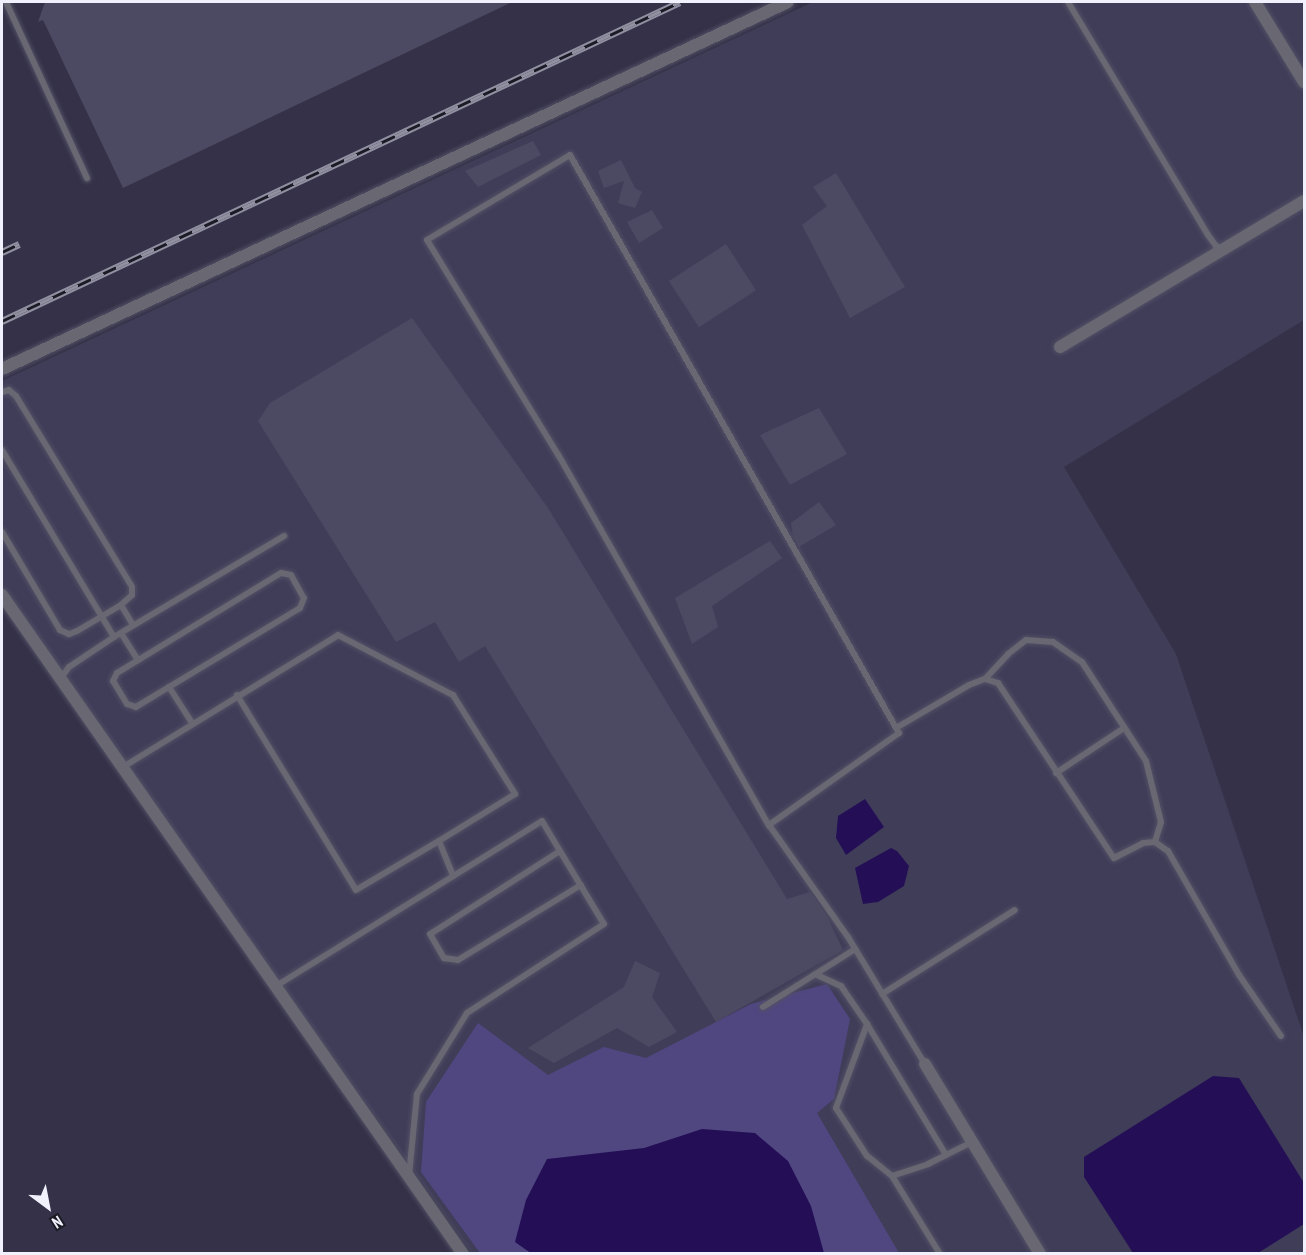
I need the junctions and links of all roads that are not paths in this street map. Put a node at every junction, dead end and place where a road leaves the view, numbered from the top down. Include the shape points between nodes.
1 (6, 2) edge
2 (788, 2) edge
3 (1068, 2) edge
4 (1255, 2) edge
5 (1305, 82) edge
6 (87, 178) dead end
7 (1305, 201) edge
8 (1225, 249) junction
9 (1060, 347) dead end
10 (2, 369) edge
11 (2, 392) edge
12 (2, 450) edge
13 (2, 532) edge
14 (284, 536) dead end
15 (2, 595) edge
16 (121, 605) junction
17 (102, 617) junction
18 (133, 625) junction
19 (121, 633) junction
20 (114, 637) junction
21 (138, 660) junction
22 (60, 679) junction
23 (986, 679) junction
24 (169, 687) junction
25 (237, 695) junction
26 (192, 723) junction
27 (896, 728) junction
28 (1124, 728) junction
29 (123, 767) junction
30 (1056, 773) junction
31 (768, 825) junction
32 (439, 841) junction
33 (1155, 842) junction
34 (560, 851) junction
35 (453, 876) junction
36 (581, 885) junction
37 (1015, 910) dead end
38 (855, 949) junction
39 (814, 974) junction
40 (276, 986) junction
41 (882, 994) junction
42 (763, 1007) dead end
43 (867, 1024) junction
44 (1281, 1036) dead end
45 (925, 1064) joint
46 (972, 1142) junction
47 (946, 1155) junction
48 (409, 1176) junction
49 (892, 1176) junction
50 (463, 1254) edge
51 (939, 1254) edge
52 (1040, 1254) edge

1 - 6 lane
2 - 10 street
3 - 8 lane via 1208,235 1216,246
4 - 5 street
7 - 8 street
8 - 9 street
11 - 16 lane via 9,390 16,396 132,587 132,595
12 - 17 lane
13 - 17 lane via 60,630 69,634
14 - 18 lane
15 - 22 street
16 - 17 lane
16 - 18 lane
17 - 20 lane
18 - 19 lane
19 - 20 lane
19 - 21 lane
20 - 22 lane via 69,667
21 - 24 lane via 117,673 113,681 127,704 136,707
21 - 24 lane via 280,573 291,576 304,598 300,608
22 - 29 street
23 - 27 lane
23 - 28 lane via 1026,640 1053,642 1082,662
23 - 30 lane via 998,684
24 - 26 lane
25 - 26 lane
25 - 32 lane via 356,890
25 - 32 lane via 338,635 453,695 515,794
26 - 29 lane
27 - 31 lane via 899,734
27 - 31 lane via 570,155 427,240 560,456
28 - 30 lane
28 - 33 lane via 1146,761 1161,822
29 - 40 street
30 - 33 lane via 1114,858 1143,843
31 - 38 lane
32 - 35 lane
33 - 44 lane via 1168,851 1239,975
34 - 35 lane via 542,821
34 - 36 lane
34 - 36 lane via 430,934 444,958 458,960
35 - 40 lane
36 - 48 lane via 604,924 467,1013 417,1094
37 - 41 lane
38 - 39 lane
38 - 41 lane
39 - 42 lane
39 - 43 lane via 841,986
40 - 48 street
41 - 45 lane
43 - 47 lane
43 - 49 lane via 836,1108 867,1156
45 - 46 street
46 - 47 lane
46 - 52 street
47 - 49 lane
48 - 50 street
49 - 51 lane

